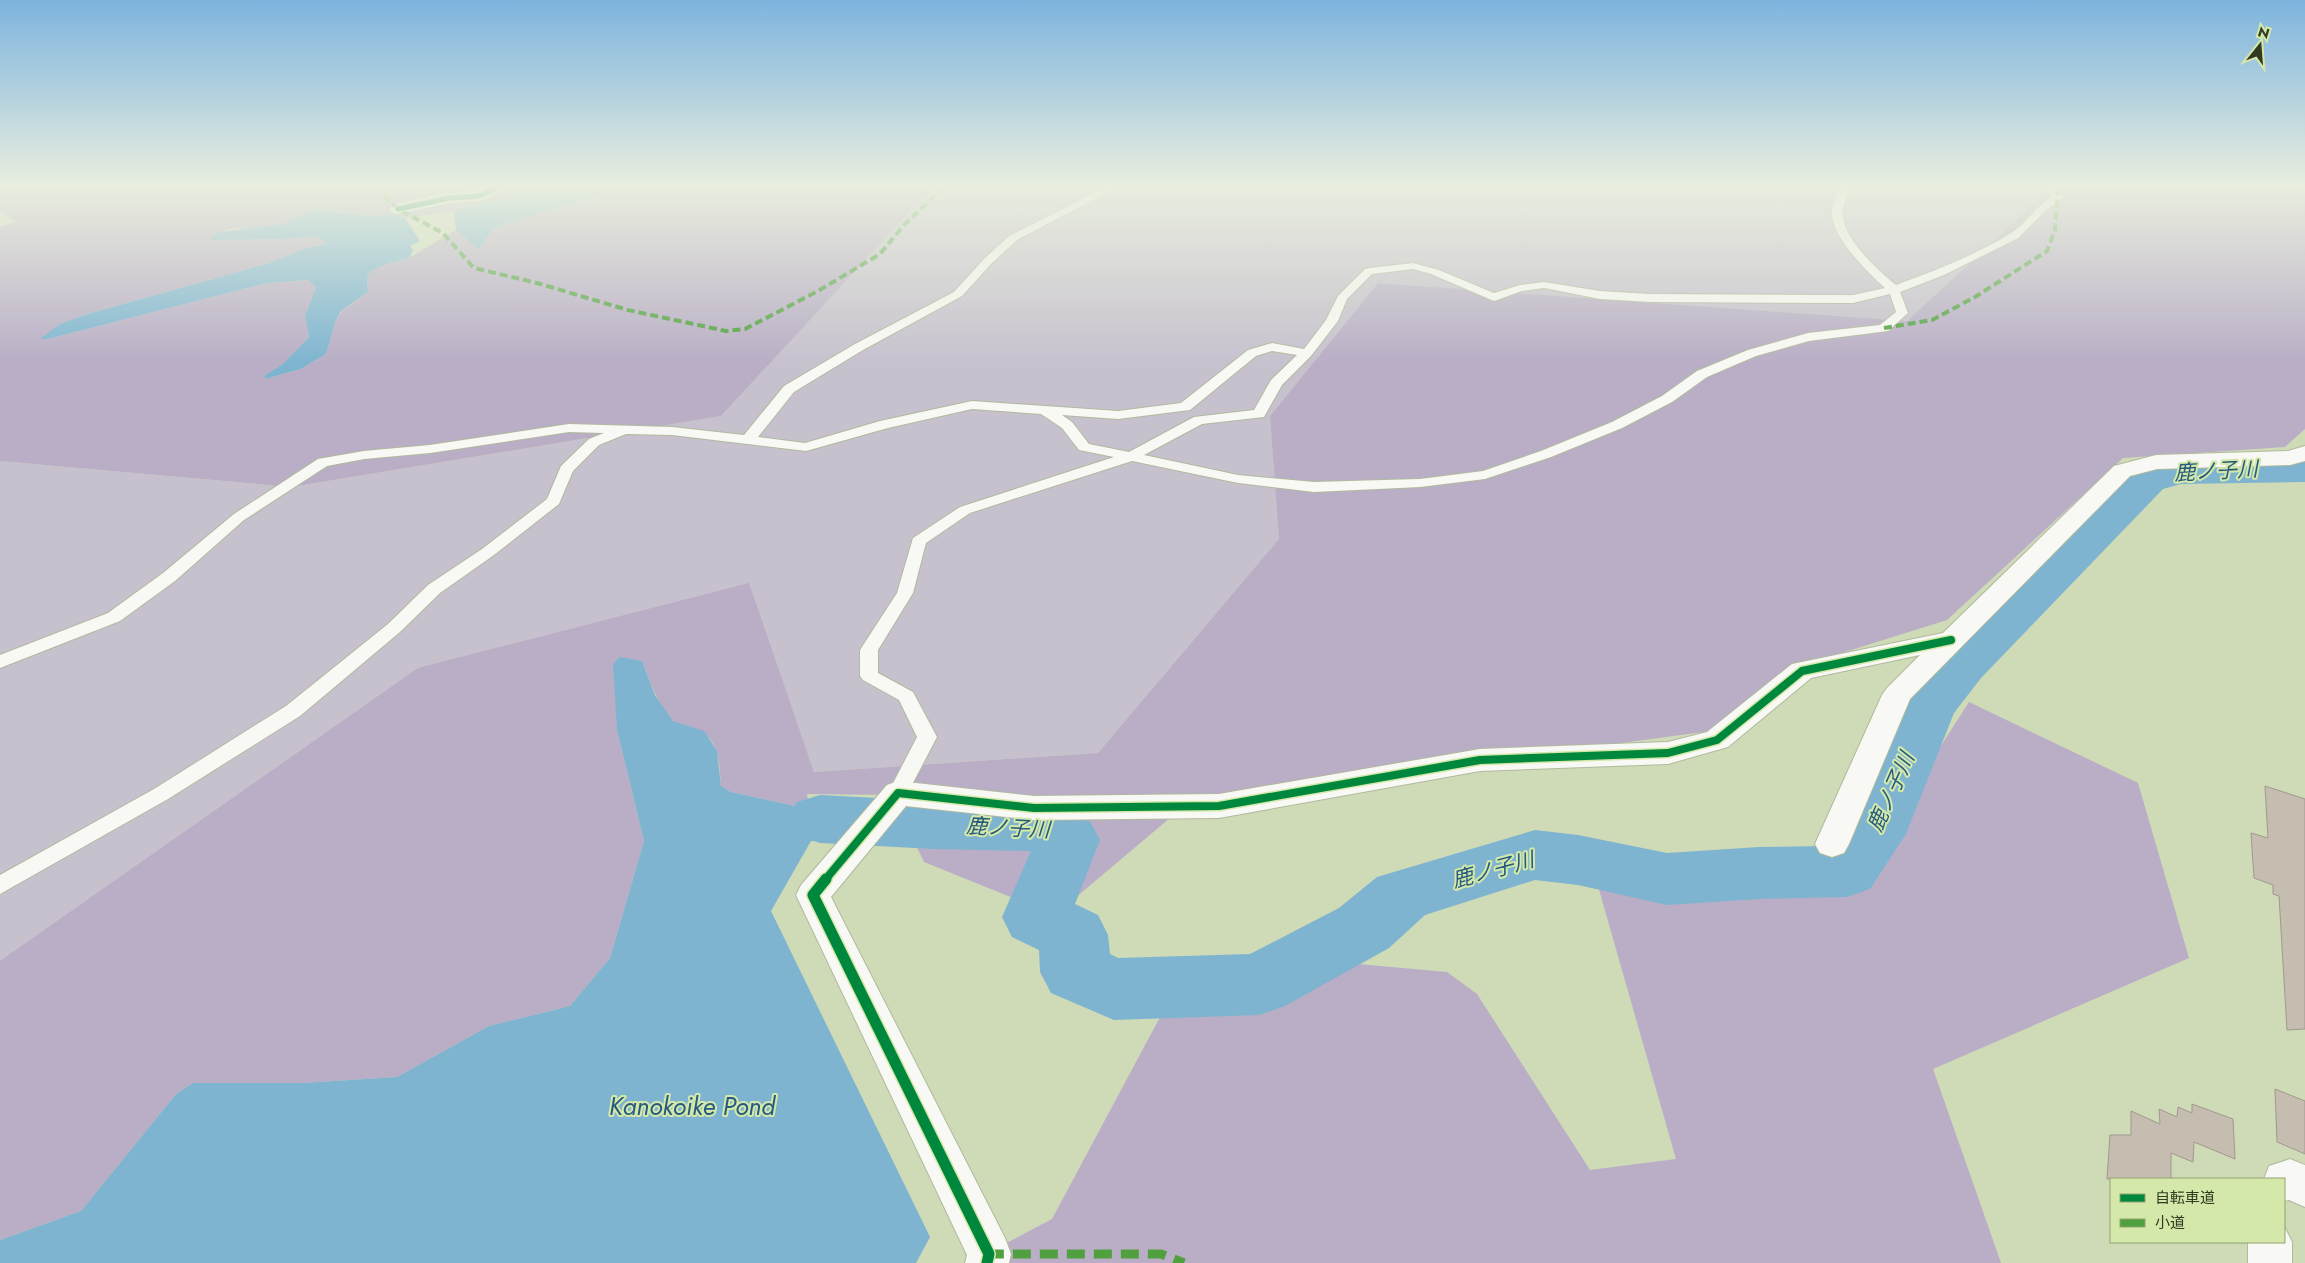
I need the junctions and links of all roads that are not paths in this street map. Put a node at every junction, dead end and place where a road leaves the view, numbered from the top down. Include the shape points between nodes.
1 (1005, 246) edge
2 (1853, 246) edge
3 (1994, 246) edge
4 (1894, 290) junction
5 (1307, 353) junction
6 (1044, 410) junction
7 (627, 429) junction
8 (748, 440) junction
9 (2305, 453) edge
10 (1130, 457) junction
11 (1951, 640) junction
12 (0, 662) edge
13 (898, 793) junction
14 (1832, 844) dead end
15 (0, 885) edge
16 (2285, 1181) edge
17 (2305, 1186) edge
18 (2270, 1243) edge
19 (987, 1263) edge
20 (2270, 1263) edge

1 - 8 lane via 958,294 789,389
2 - 4 lane via 1865,264
3 - 4 lane via 1940,273
4 - 5 lane via 1853,299 1650,298 1600,295 1544,285 1494,296 1413,266 1369,271 1342,298 1332,321
4 - 10 lane via 1902,313 1884,328 1808,337 1752,353 1702,374 1667,399 1617,425 1485,476 1420,483 1314,487 1238,478
5 - 6 lane via 1272,347 1252,353 1185,407 1118,415
5 - 10 lane via 1276,383 1259,414 1199,420
6 - 8 lane via 972,405 806,446
6 - 10 lane via 1066,425 1084,447
7 - 8 lane via 672,430
7 - 12 lane via 569,428 323,462 239,518 169,577 114,617
7 - 15 lane via 594,442 566,469 554,501 434,589 394,628 293,711 161,794
9 - 11 street via 2290,458 2156,462 2122,471
10 - 13 lane via 964,510 919,541 905,593 869,650 869,676 906,696 927,737
11 - 13 street via 1802,671 1717,740 1668,753 1480,760 1219,806 1034,808
11 - 14 street via 1897,695
13 - 19 street via 813,895 989,1254
16 - 17 street
18 - 20 street

